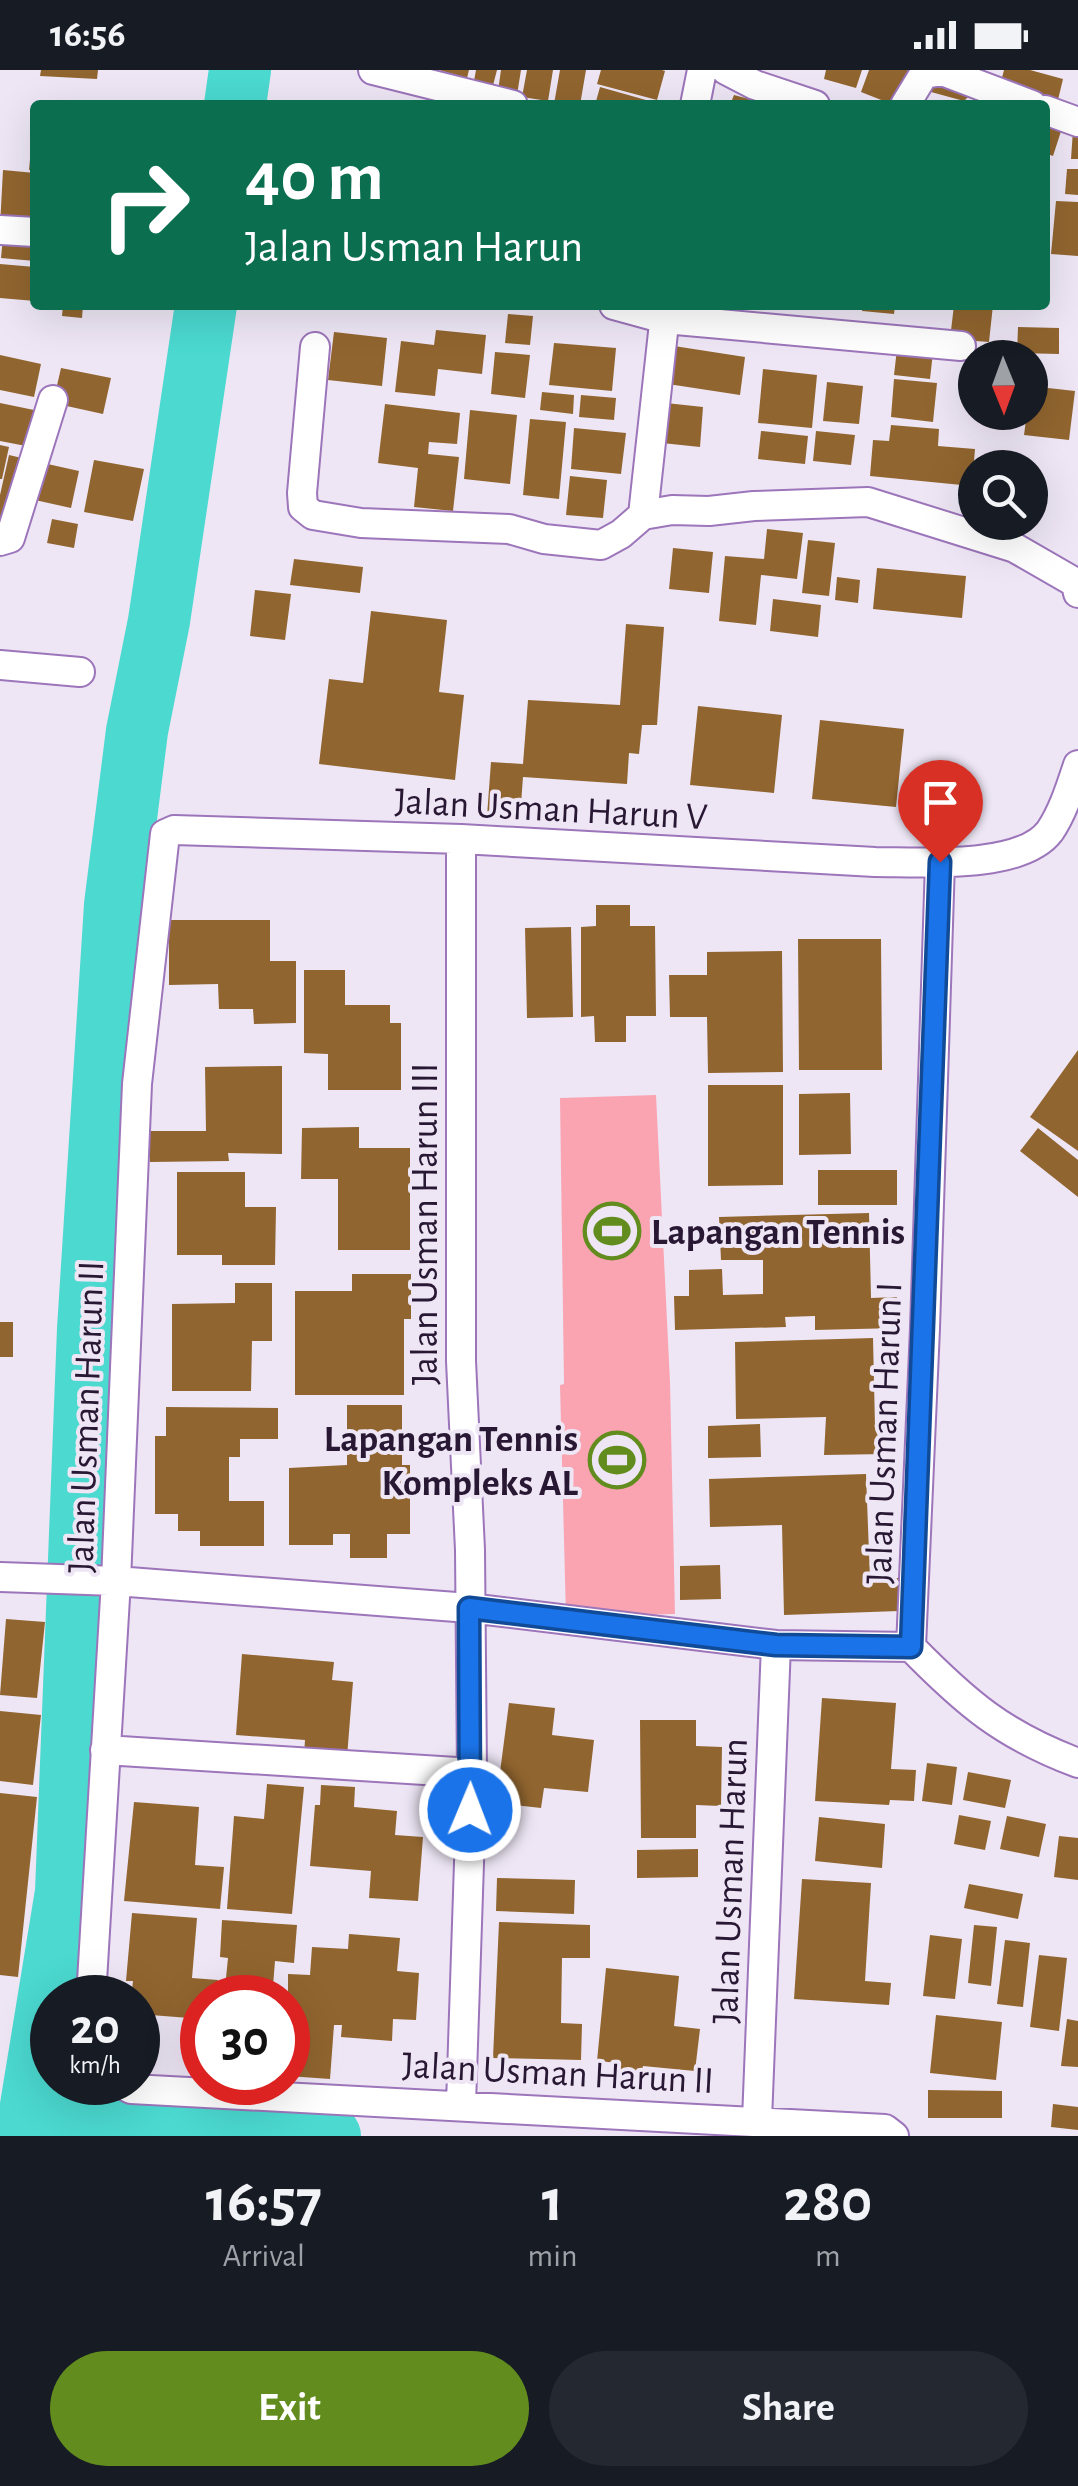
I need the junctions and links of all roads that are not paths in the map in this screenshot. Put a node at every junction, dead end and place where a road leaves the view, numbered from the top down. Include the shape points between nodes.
1 (374, 70) edge
2 (702, 70) edge
3 (726, 70) edge
4 (493, 100) edge
5 (696, 100) edge
6 (800, 100) edge
7 (909, 100) edge
8 (1019, 100) edge
9 (1050, 112) edge
10 (1078, 122) edge
11 (0, 230) edge
12 (30, 232) edge
13 (666, 312) edge
14 (958, 346) edge
15 (315, 347) dead end
16 (53, 400) dead end
17 (643, 515) junction
18 (0, 541) edge
19 (1078, 586) edge
20 (0, 665) edge
21 (80, 672) dead end
22 (1078, 765) edge
23 (461, 839) junction
24 (162, 840) joint
25 (940, 862) junction
26 (0, 1577) edge
27 (108, 1581) junction
28 (469, 1608) junction
29 (776, 1645) junction
30 (911, 1647) junction
31 (105, 1750) junction
32 (1078, 1764) edge
33 (472, 1774) junction
34 (92, 1975) edge
35 (160, 2090) edge
36 (460, 2104) junction
37 (757, 2120) junction
38 (894, 2136) edge

1 - 4 street
2 - 5 street
3 - 6 street
7 - 8 street via 924,74 942,71
9 - 10 street
11 - 12 street
13 - 14 street
13 - 17 street
15 - 17 street via 302,493 312,515 509,528 602,545
16 - 18 street via 10,538
17 - 19 street via 868,502 1015,548
20 - 21 street
22 - 25 street, Jalan Usman Harun V via 1050,831 1031,848
23 - 24 street, Jalan Usman Harun V via 174,830
23 - 25 street, Jalan Usman Harun V
23 - 28 street, Jalan Usman Harun III via 461,1361
24 - 27 street, Jalan Usman Harun II via 136,1084
25 - 30 street, Jalan Usman Harun I
26 - 27 street
27 - 28 street
27 - 31 street, Jalan Usman Harun II
28 - 29 street
28 - 33 street
29 - 30 street
29 - 37 street, Jalan Usman Harun
30 - 32 street via 974,1709 1036,1748
31 - 33 street
31 - 34 street, Jalan Usman Harun II
33 - 36 street
35 - 36 street, Jalan Usman Harun II
36 - 37 street, Jalan Usman Harun II
37 - 38 street, Jalan Usman Harun II via 884,2128

